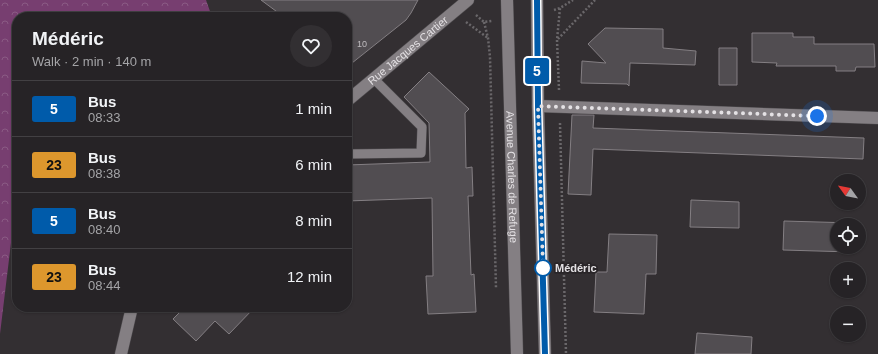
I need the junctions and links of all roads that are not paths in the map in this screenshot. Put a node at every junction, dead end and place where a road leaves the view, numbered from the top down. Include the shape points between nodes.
1 (468, 0) edge
2 (507, 0) edge
3 (537, 0) edge
4 (374, 79) junction
5 (352, 97) edge
6 (538, 106) junction
7 (878, 118) edge
8 (352, 154) edge
9 (131, 312) edge
10 (121, 354) edge
11 (517, 354) edge
12 (545, 354) edge

1 - 4 street, Rue Jacques Cartier
2 - 11 street, Avenue Charles de Refuge
3 - 6 street
4 - 5 street, Rue Jacques Cartier
4 - 8 lane via 422,127 421,153
6 - 7 street
6 - 12 street
9 - 10 street

